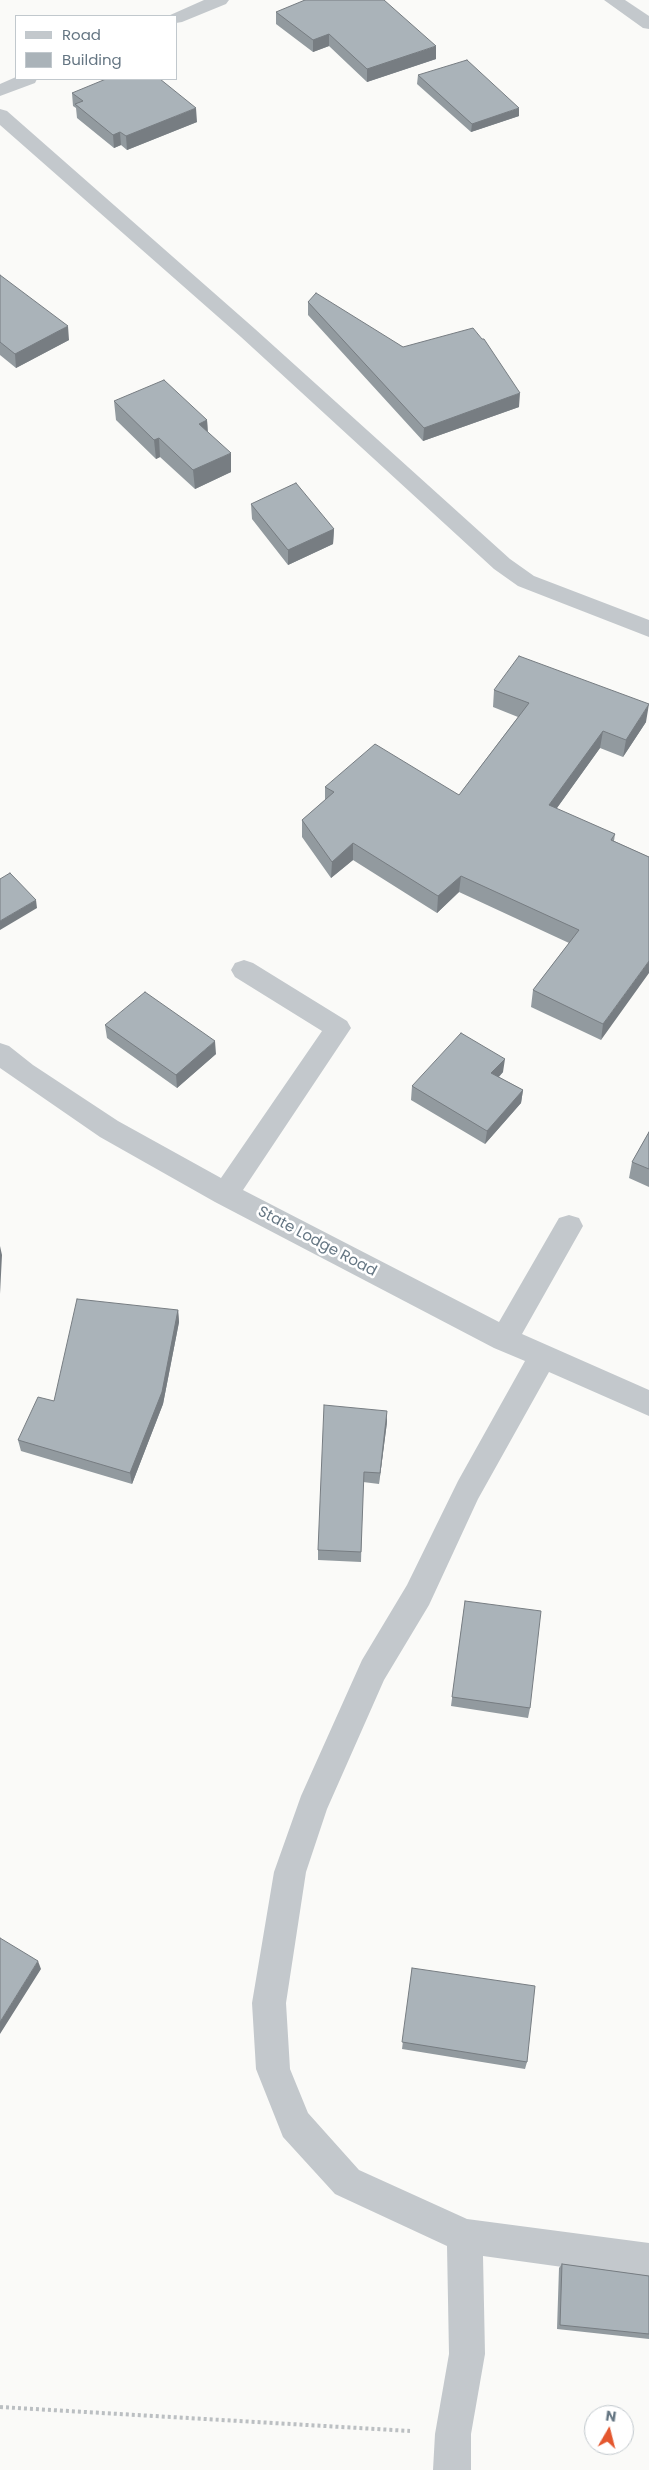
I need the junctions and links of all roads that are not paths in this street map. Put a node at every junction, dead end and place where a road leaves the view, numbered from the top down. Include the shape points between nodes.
1 (220, 0) edge
2 (613, 0) edge
3 (178, 17) edge
4 (649, 24) edge
5 (25, 80) edge
6 (0, 90) edge
7 (0, 115) edge
8 (649, 629) edge
9 (244, 970) dead end
10 (0, 1053) edge
11 (225, 1194) junction
12 (569, 1226) dead end
13 (504, 1339) junction
14 (543, 1356) junction
15 (649, 1404) edge
16 (465, 2236) junction
17 (649, 2261) edge
18 (452, 2470) edge

1 - 3 street
2 - 4 street
5 - 6 street
7 - 8 street via 248,333 502,564 526,581
9 - 11 street via 338,1028
10 - 11 street, State Lodge Road via 109,1129
11 - 13 street, State Lodge Road
12 - 13 street
13 - 14 street, State Lodge Road
14 - 15 street, State Lodge Road
14 - 16 street via 468,1490 418,1595 373,1670 312,1807 290,1872 269,2003 273,2069 295,2125 347,2182
16 - 17 street
16 - 18 street via 467,2354 453,2434

